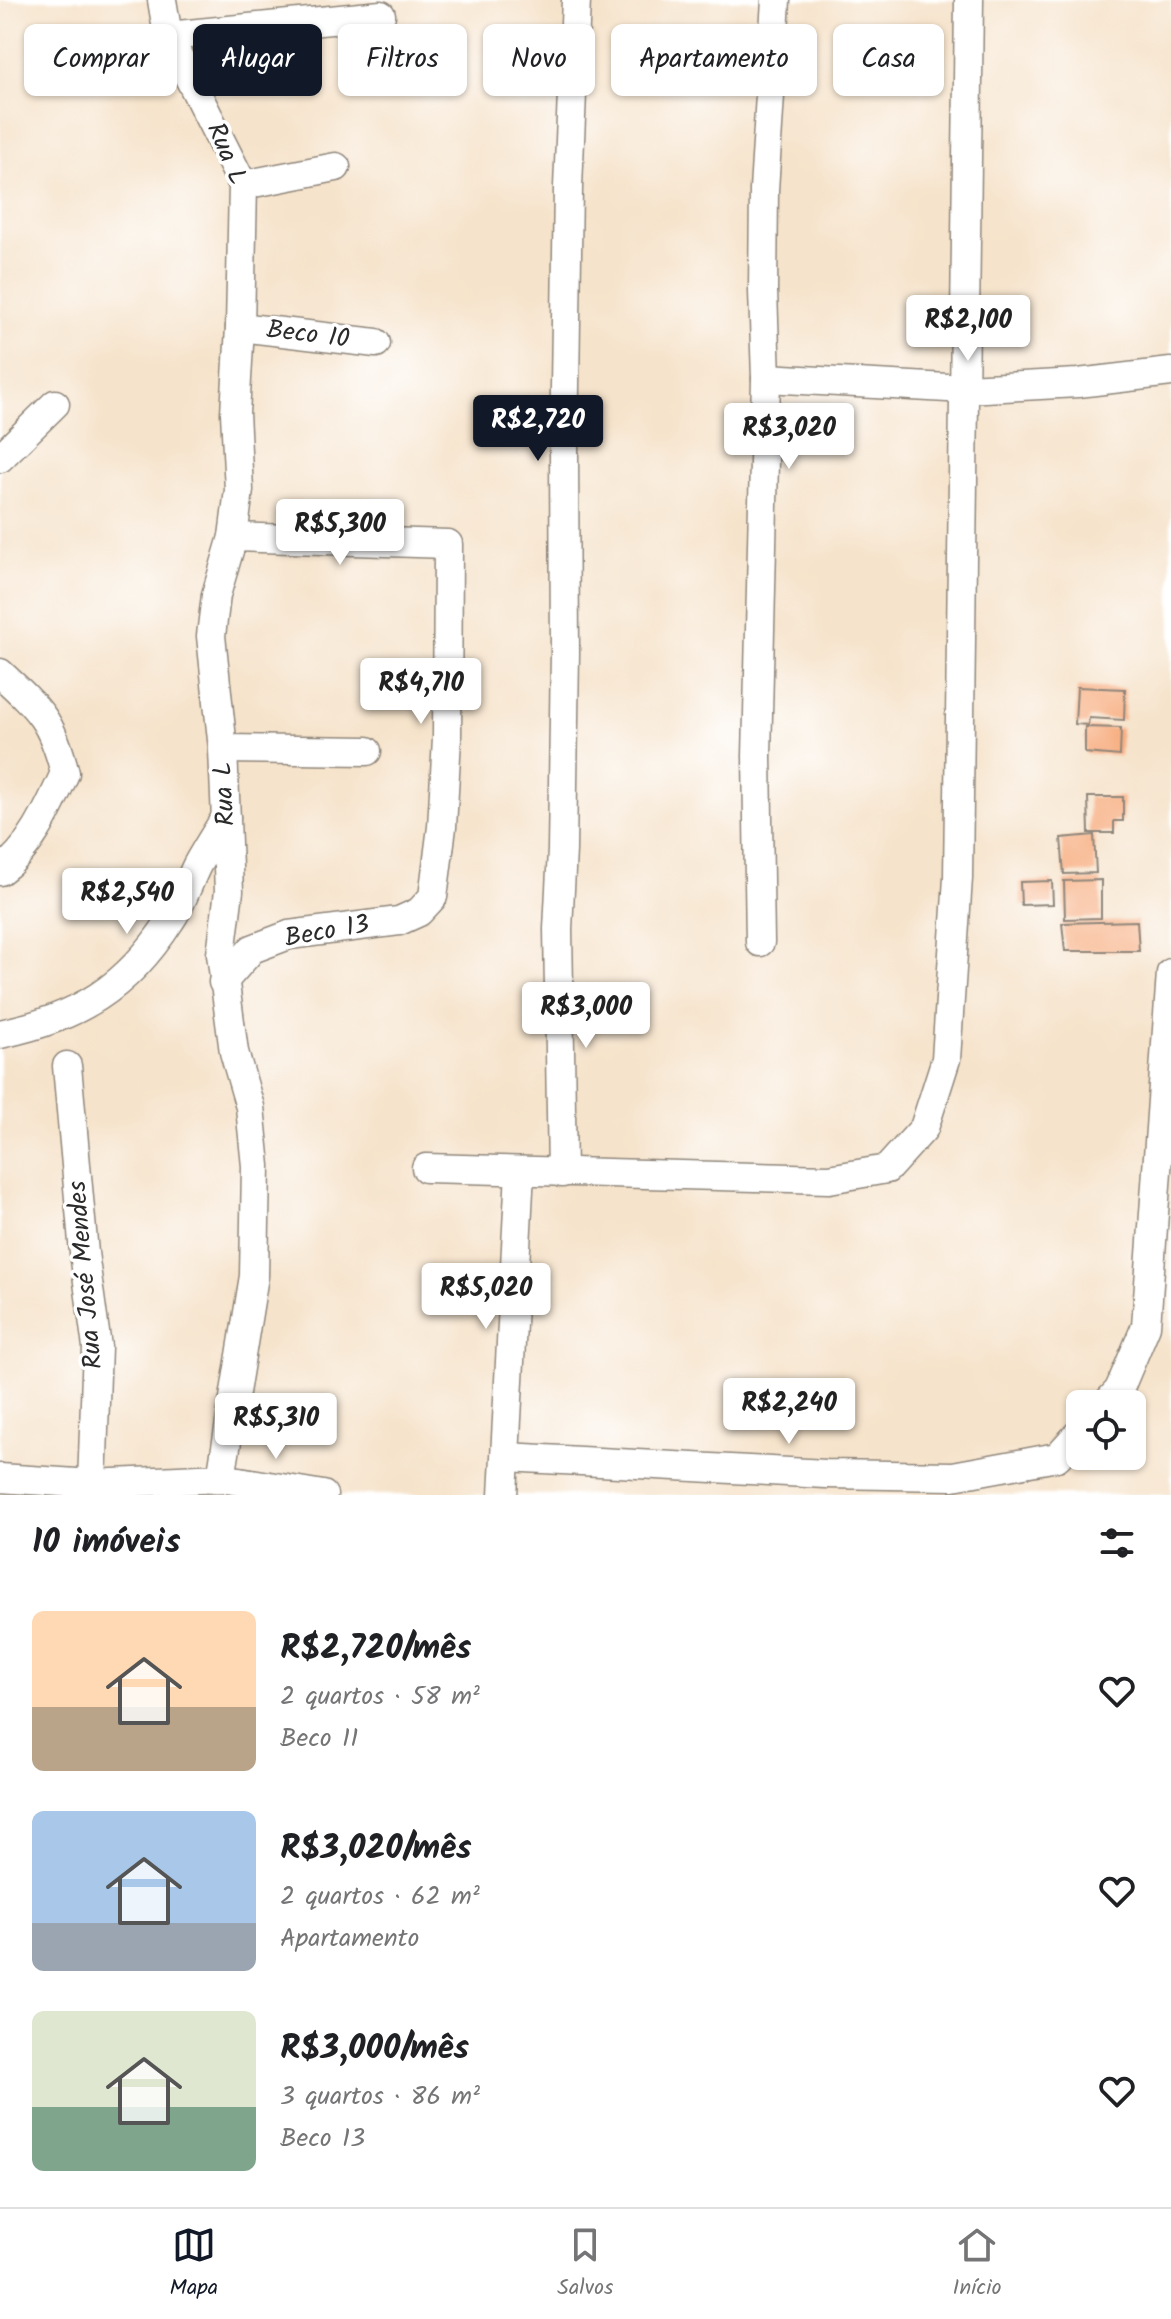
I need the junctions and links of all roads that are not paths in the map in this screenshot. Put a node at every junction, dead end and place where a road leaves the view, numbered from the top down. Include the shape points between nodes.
1 (162, 0) edge
2 (576, 0) edge
3 (776, 0) edge
4 (969, 0) edge
5 (381, 15) dead end
6 (166, 24) edge
7 (177, 35) edge
8 (177, 54) edge
9 (336, 167) dead end
10 (243, 185) junction
11 (240, 327) junction
12 (376, 343) dead end
13 (1171, 372) edge
14 (766, 378) junction
15 (966, 389) junction
16 (55, 404) dead end
17 (0, 458) edge
18 (233, 537) junction
19 (0, 673) edge
20 (223, 749) junction
21 (367, 751) dead end
22 (226, 816) junction
23 (0, 871) edge
24 (760, 942) dead end
25 (1171, 973) edge
26 (223, 982) junction
27 (0, 1034) edge
28 (67, 1066) dead end
29 (426, 1168) dead end
30 (520, 1171) junction
31 (562, 1173) junction
32 (1119, 1390) edge
33 (1066, 1447) edge
34 (506, 1457) junction
35 (0, 1478) edge
36 (221, 1478) junction
37 (92, 1484) junction
38 (323, 1495) edge
39 (503, 1495) edge

1 - 6 street, Rua L
2 - 31 street via 568,187 558,929
3 - 14 street via 764,190
4 - 15 street
5 - 7 street
8 - 10 street, Rua L
9 - 10 street
10 - 11 street, Rua L
11 - 12 street, Beco 10
11 - 18 street, Rua L via 235,413 239,490
13 - 15 street
14 - 15 street
14 - 24 street via 758,692
15 - 31 street via 958,878 946,1059 924,1128 887,1169 829,1179
16 - 17 street
18 - 20 street, Rua L via 216,595 211,636
18 - 26 street, Beco 13 via 448,544 447,738 433,897 419,912 399,921 289,935 252,949
19 - 23 street via 51,727 65,773 38,826
20 - 21 street
20 - 22 street, Rua L
22 - 26 street, Rua L via 229,891
22 - 27 street via 172,919 138,966 98,999 65,1016
25 - 32 street via 1146,1326
26 - 36 street, Rua L via 234,1052 250,1107 256,1166 254,1276
28 - 37 street, Rua José Mendes via 97,1347
29 - 30 street
30 - 31 street
30 - 34 street
33 - 34 street via 1057,1457 953,1476
34 - 39 street
35 - 37 street
36 - 37 street
36 - 38 street

